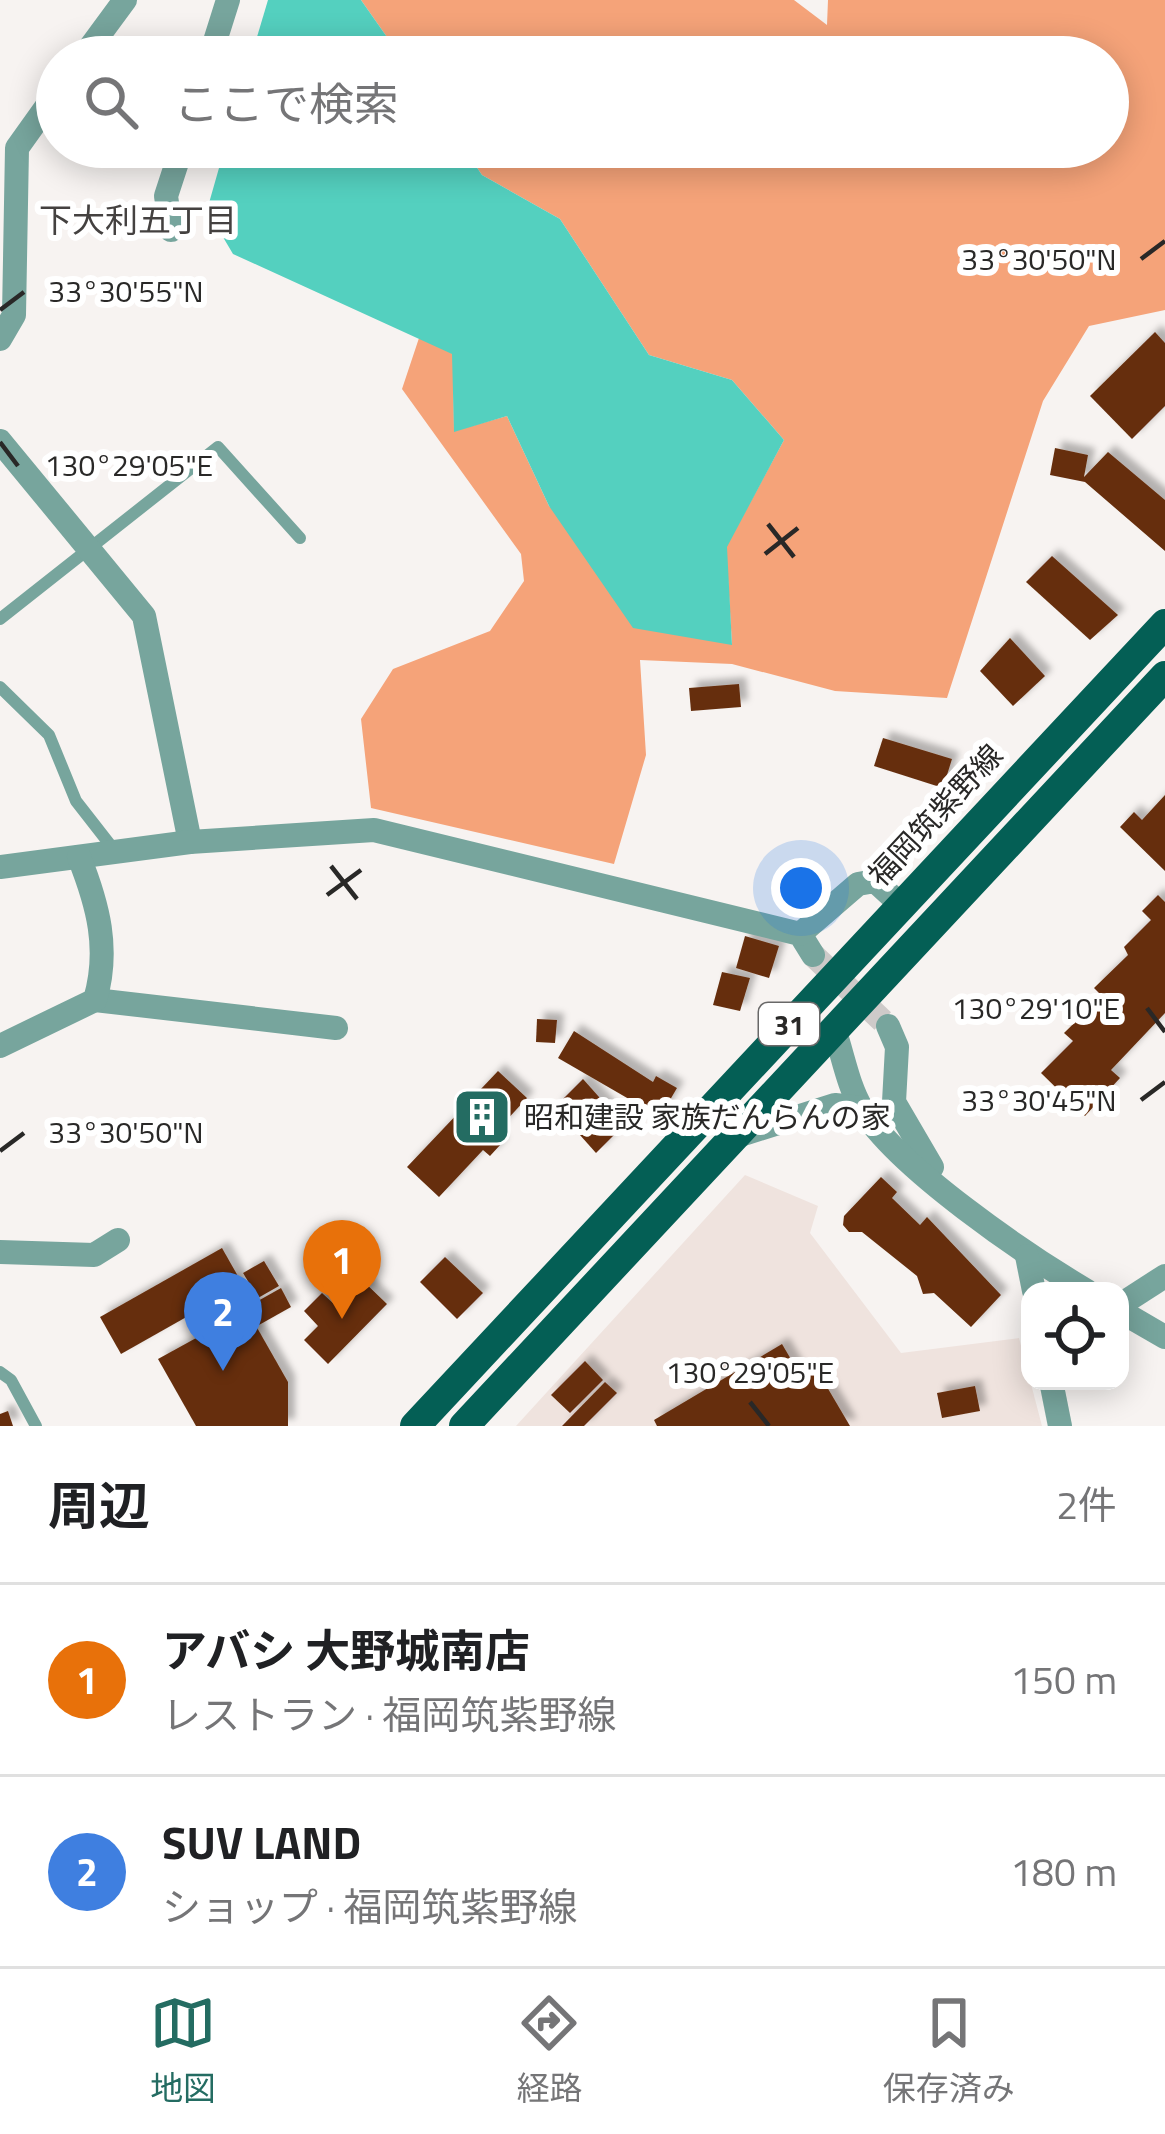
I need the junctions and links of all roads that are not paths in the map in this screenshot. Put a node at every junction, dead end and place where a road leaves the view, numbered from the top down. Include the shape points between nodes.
1 (228, 0) edge
2 (121, 1) edge
3 (97, 36) edge
4 (217, 36) edge
5 (36, 121) edge
6 (175, 168) edge
7 (171, 230) dead end
8 (0, 338) edge
9 (0, 441) edge
10 (300, 538) dead end
11 (87, 550) junction
12 (0, 619) edge
13 (1165, 624) edge
14 (1165, 676) edge
15 (0, 687) edge
16 (190, 842) junction
17 (116, 852) junction
18 (79, 857) junction
19 (0, 867) edge
20 (900, 904) junction
21 (95, 1000) junction
22 (888, 1027) tunnel mouth
23 (336, 1028) dead end
24 (834, 1029) junction
25 (0, 1046) edge
26 (862, 1108) junction
27 (736, 1136) junction
28 (950, 1194) junction
29 (118, 1240) dead end
30 (0, 1252) edge
31 (1027, 1256) junction
32 (1165, 1276) edge
33 (1032, 1282) edge
34 (1072, 1282) edge
35 (1129, 1302) edge
36 (1129, 1314) edge
37 (1165, 1337) edge
38 (0, 1372) edge
39 (1053, 1390) edge
40 (36, 1426) edge
41 (415, 1426) edge
42 (464, 1426) edge
43 (1060, 1426) edge

1 - 4 street
2 - 3 street
5 - 8 street via 17,148 14,315
6 - 7 street via 166,196
9 - 11 street
10 - 11 lane via 218,447
11 - 12 lane
11 - 16 street via 144,616
13 - 20 main road, 福岡筑紫野線 / 31
14 - 24 main road, 31
15 - 17 lane via 49,735 76,801
16 - 17 street
16 - 20 street via 374,830 807,944 858,884 874,881
17 - 18 street
18 - 19 street
18 - 21 street via 97,901 105,967
20 - 41 main road, 福岡筑紫野線 / 31
21 - 23 street
21 - 25 street
22 - 28 street via 897,1047 894,1102
24 - 26 street
24 - 27 main road, 31
26 - 27 street via 835,1105
26 - 28 street
27 - 42 main road, 31
28 - 31 street
29 - 30 street via 94,1255
31 - 33 street
31 - 34 street
32 - 35 street
36 - 37 street
38 - 40 lane
39 - 43 street

